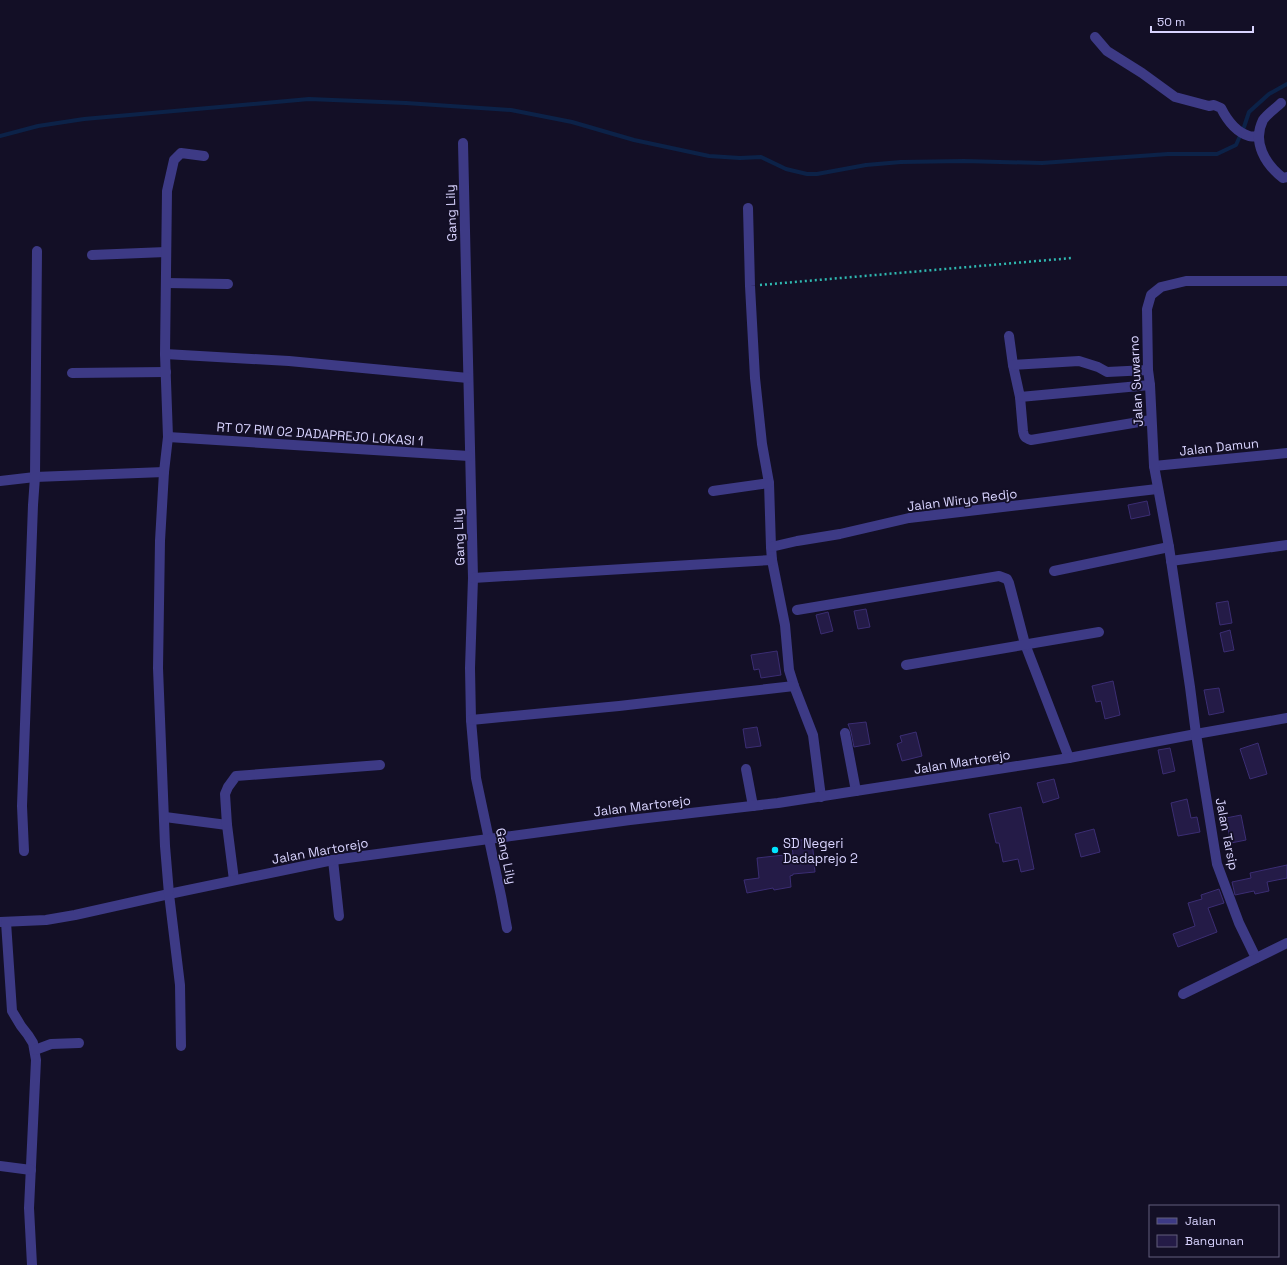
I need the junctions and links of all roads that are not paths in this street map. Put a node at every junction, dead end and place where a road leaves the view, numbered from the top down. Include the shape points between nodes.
1 (1095, 37) dead end
2 (1281, 103) dead end
3 (1254, 136) junction
4 (462, 143) dead end
5 (204, 156) dead end
6 (1287, 177) edge
7 (748, 208) dead end
8 (37, 251) dead end
9 (166, 252) junction
10 (92, 256) dead end
11 (1287, 282) edge
12 (166, 283) junction
13 (228, 284) dead end
14 (1009, 336) dead end
15 (165, 354) junction
16 (1013, 365) junction
17 (1148, 370) junction
18 (166, 372) junction
19 (72, 373) dead end
20 (468, 378) junction
21 (1150, 385) junction
22 (1020, 397) junction
23 (1151, 420) junction
24 (168, 437) junction
25 (1287, 452) edge
26 (469, 456) junction
27 (1154, 466) junction
28 (164, 472) junction
29 (35, 477) junction
30 (0, 481) edge
31 (769, 483) junction
32 (1158, 489) junction
33 (713, 491) dead end
34 (1287, 545) edge
35 (771, 547) junction
36 (1169, 547) junction
37 (772, 560) junction
38 (1172, 561) junction
39 (1054, 571) dead end
40 (473, 578) junction
41 (798, 610) dead end
42 (1099, 632) dead end
43 (1025, 644) junction
44 (906, 665) dead end
45 (794, 686) junction
46 (1287, 718) edge
47 (471, 720) junction
48 (845, 733) dead end
49 (1196, 734) junction
50 (1069, 758) junction
51 (380, 765) dead end
52 (746, 769) dead end
53 (856, 791) junction
54 (821, 797) junction
55 (753, 806) junction
56 (165, 817) junction
57 (227, 824) junction
58 (489, 838) junction
59 (24, 851) dead end
60 (333, 860) junction
61 (234, 880) junction
62 (169, 894) junction
63 (339, 916) dead end
64 (3, 922) edge
65 (507, 928) dead end
66 (1287, 943) edge
67 (1256, 958) junction
68 (1183, 994) dead end
69 (79, 1043) dead end
70 (181, 1046) dead end
71 (35, 1050) junction
72 (0, 1166) edge
73 (31, 1170) junction
74 (32, 1265) edge

1 - 3 street via 1107,51 1175,97 1221,108 1227,120 1237,129
2 - 3 street via 1264,119
3 - 6 street via 1272,169 1283,178
4 - 20 street, Gang Lily
5 - 9 street via 181,153 174,160 167,191
7 - 31 street via 758,408
8 - 29 street
9 - 10 street
9 - 12 street
11 - 17 street, Jalan Suwarno via 1186,281 1161,287 1151,294 1147,309
12 - 13 street
12 - 15 street
14 - 16 street
15 - 18 street
15 - 20 street via 289,361
16 - 17 street via 1079,361 1107,372
16 - 22 street
17 - 21 street, Jalan Suwarno
18 - 19 street
18 - 24 street
20 - 26 street, Gang Lily
21 - 22 street
21 - 23 street, Jalan Suwarno
22 - 23 street via 1024,436 1031,440
23 - 27 street, Jalan Suwarno
24 - 26 street, RT 07 RW 02 DADAPREJO LOKASI 1
24 - 28 street
25 - 27 street, Jalan Damun
26 - 40 street, Gang Lily
27 - 32 street, Jalan Suwarno
28 - 29 street
28 - 56 street via 158,668
29 - 30 street
29 - 59 street via 22,806
31 - 33 street
31 - 35 street
32 - 35 street, Jalan Wiryo Redjo via 909,518
32 - 36 street, Jalan Suwarno
34 - 38 street
35 - 37 street
36 - 38 street, Jalan Suwarno
36 - 39 street
37 - 40 street
37 - 45 street via 783,608 789,670
38 - 49 street, Jalan Tarsip
40 - 47 street, Gang Lily
41 - 43 street via 1002,576 1009,583
42 - 43 street
43 - 44 street
43 - 50 street
45 - 47 street
45 - 54 street via 813,734
46 - 49 street, Jalan Martorejo
47 - 58 street, Gang Lily via 476,778
48 - 53 street
49 - 50 street, Jalan Martorejo
49 - 67 street, Jalan Tarsip via 1217,864 1238,923
50 - 53 street, Jalan Martorejo
51 - 57 street via 236,776 225,794
52 - 55 street
53 - 54 street, Jalan Martorejo
54 - 55 street, Jalan Martorejo
55 - 58 street, Jalan Martorejo
56 - 57 street
56 - 62 street
57 - 61 street
58 - 60 street, Jalan Martorejo
58 - 65 street, Gang Lily
60 - 61 street, Jalan Martorejo
60 - 63 street
61 - 62 street, Jalan Martorejo
62 - 64 street, Jalan Martorejo via 46,920
62 - 70 street via 180,985
64 - 71 street via 12,1011 28,1034
66 - 67 street
67 - 68 street
69 - 71 street via 51,1044
71 - 73 street
72 - 73 street
73 - 74 street via 29,1208

